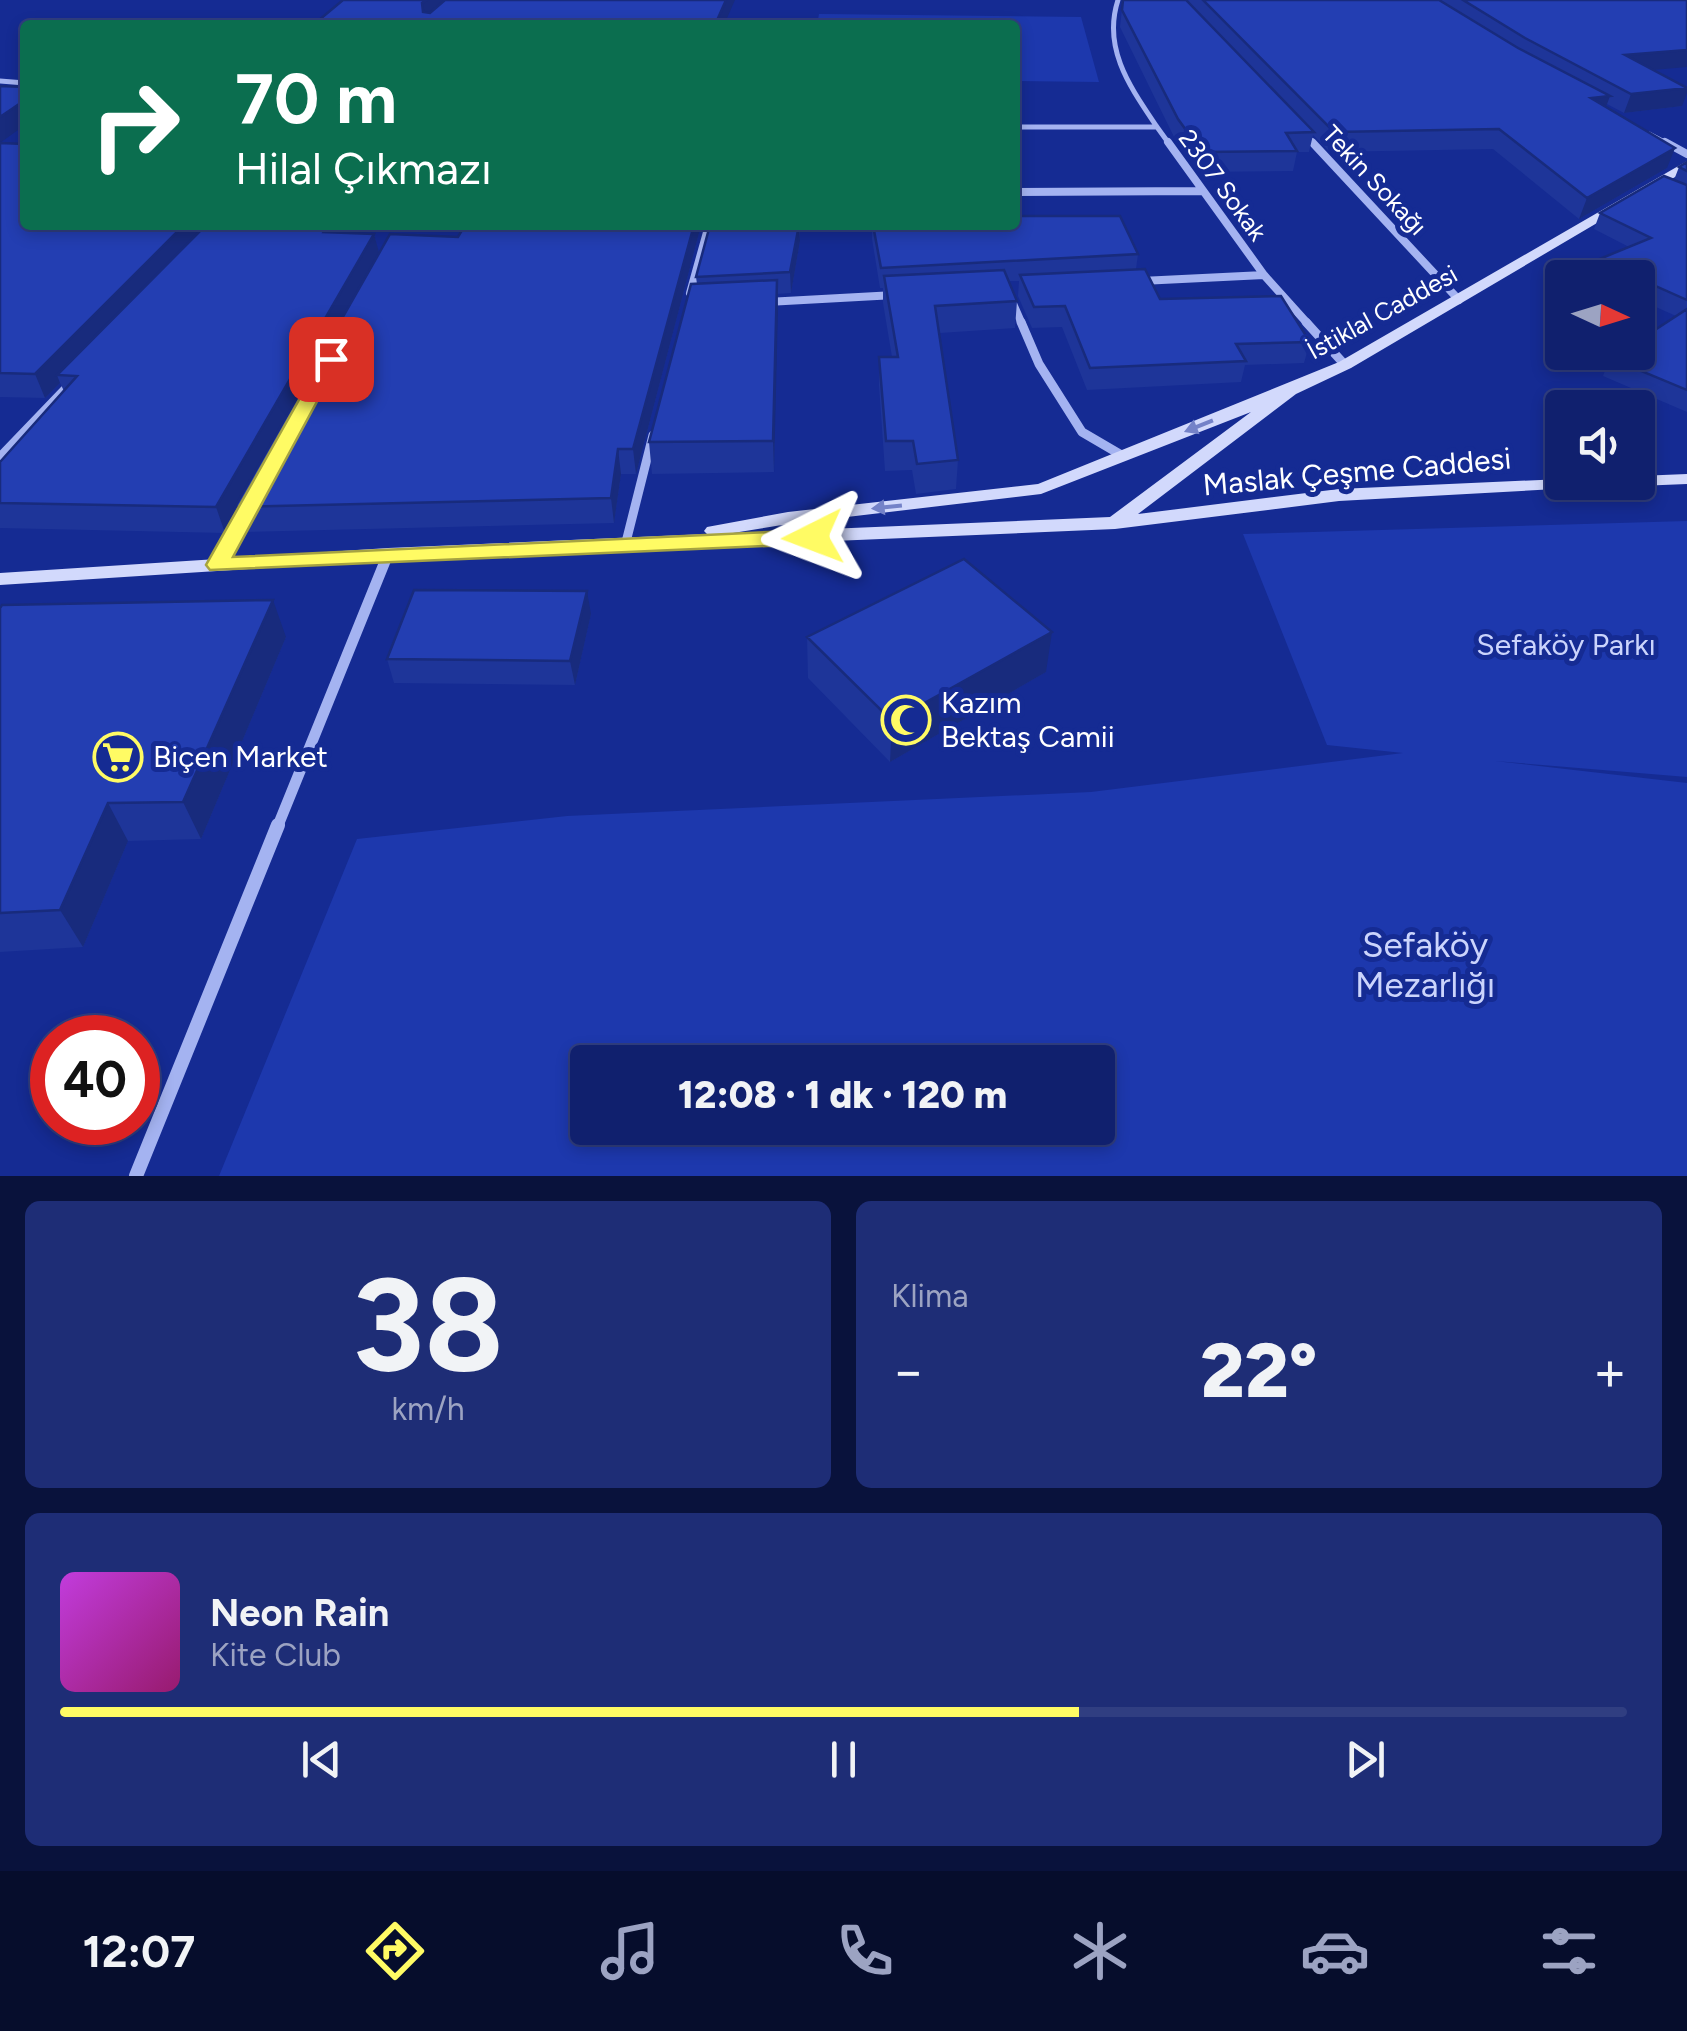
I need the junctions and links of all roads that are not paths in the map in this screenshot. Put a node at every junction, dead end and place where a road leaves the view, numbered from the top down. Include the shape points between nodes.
1 (1118, 0) edge
2 (1636, 126) edge
3 (1020, 127) edge
4 (1157, 127) junction
5 (1302, 131) edge
6 (1687, 154) edge
7 (1687, 165) edge
8 (1654, 181) junction
9 (1671, 190) edge
10 (1203, 191) junction
11 (1020, 192) edge
12 (707, 230) edge
13 (1264, 275) junction
14 (1125, 282) edge
15 (1006, 288) edge
16 (912, 294) edge
17 (1459, 300) junction
18 (762, 302) edge
19 (687, 306) edge
20 (1345, 365) junction
21 (79, 375) edge
22 (1290, 390) junction
23 (658, 417) edge
24 (1123, 456) junction
25 (0, 457) edge
26 (1687, 479) edge
27 (1655, 480) edge
28 (1545, 485) edge
29 (256, 496) edge
30 (1114, 523) junction
31 (625, 546) junction
32 (388, 554) junction
33 (218, 565) junction
34 (0, 579) edge
35 (136, 1176) edge

1 - 4 street via 1110,29 1115,50
2 - 6 street
3 - 4 street, 2307 Sokak
4 - 10 street, 2307 Sokak
5 - 17 street, Tekin Sokağı
7 - 8 street, İstiklal Caddesi
8 - 9 street
8 - 17 street, İstiklal Caddesi
10 - 11 street
10 - 13 street, 2307 Sokak
12 - 19 street
13 - 14 street
13 - 20 street, 2307 Sokak
15 - 24 street via 1039,364 1082,432
16 - 18 street
17 - 20 street, İstiklal Caddesi
20 - 22 street, İstiklal Caddesi
21 - 25 street
22 -> 24 street
22 - 30 street, İstiklal Caddesi
23 - 31 street
24 -> 31 street via 1040,489 788,518
26 - 27 street
28 - 30 street, Maslak Çeşme Caddesi via 1339,495
29 - 33 street
30 - 31 street, Maslak Çeşme Caddesi
31 - 32 street
32 - 33 street
32 - 35 street
33 - 34 street

